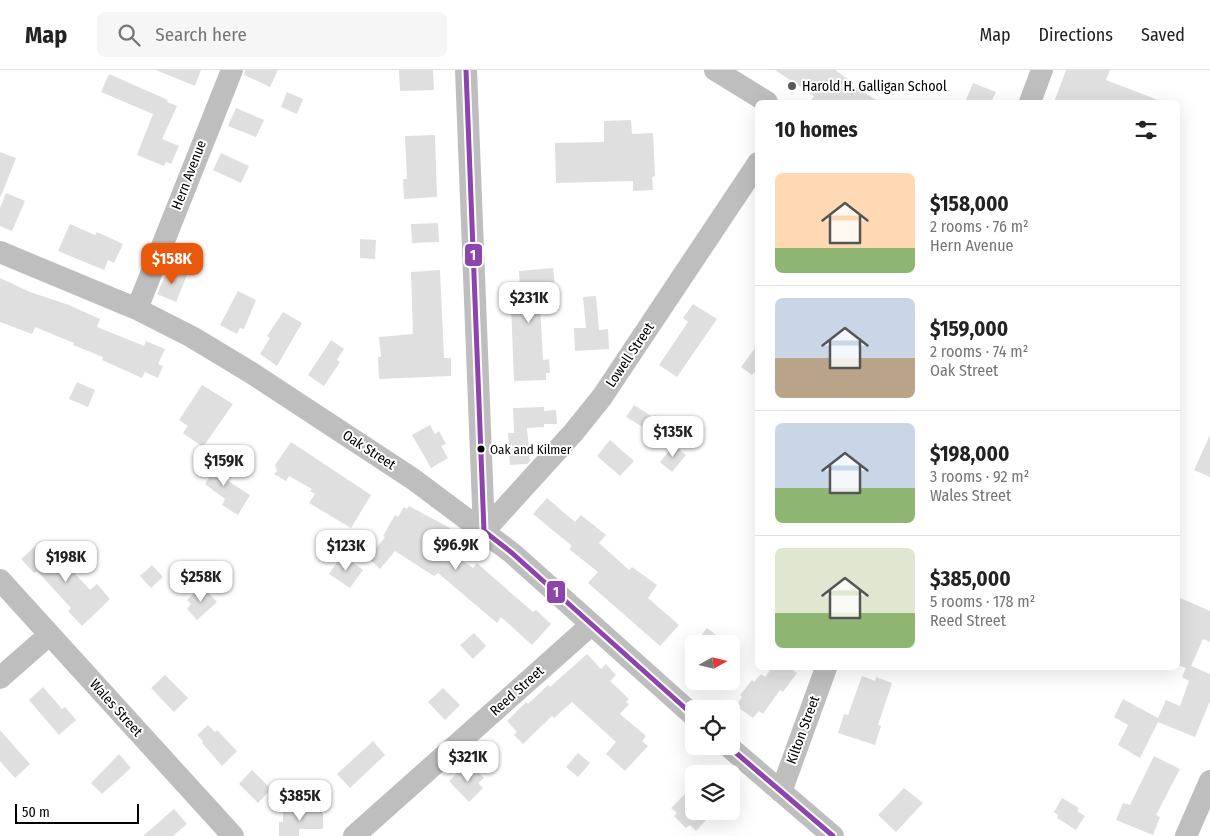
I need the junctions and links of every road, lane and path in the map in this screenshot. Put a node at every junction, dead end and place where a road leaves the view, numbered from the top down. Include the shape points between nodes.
1 (232, 70) edge
2 (466, 70) edge
3 (715, 70) edge
4 (1042, 70) edge
5 (764, 100) edge
6 (1031, 100) edge
7 (755, 168) edge
8 (0, 252) edge
9 (137, 309) junction
10 (484, 531) junction
11 (0, 580) edge
12 (591, 625) junction
13 (49, 634) junction
14 (825, 670) edge
15 (0, 678) edge
16 (685, 708) edge
17 (738, 755) edge
18 (1210, 781) edge
19 (780, 792) junction
20 (1197, 825) edge
21 (233, 836) edge
22 (354, 836) edge
23 (833, 836) edge

1 - 9 street, Hern Avenue
2 - 10 street
3 - 5 street
4 - 6 street
7 - 10 street, Lowell Street via 602,397 550,460
8 - 9 street, Oak Street
9 - 10 street, Oak Street via 250,372 413,479
10 - 12 street, Oak Street
11 - 13 street, Wales Street
12 - 16 street, Oak Street
12 - 22 street, Reed Street
13 - 15 street
13 - 21 street, Wales Street
14 - 19 street, Kilton Street
17 - 19 street
18 - 20 street
19 - 23 street

